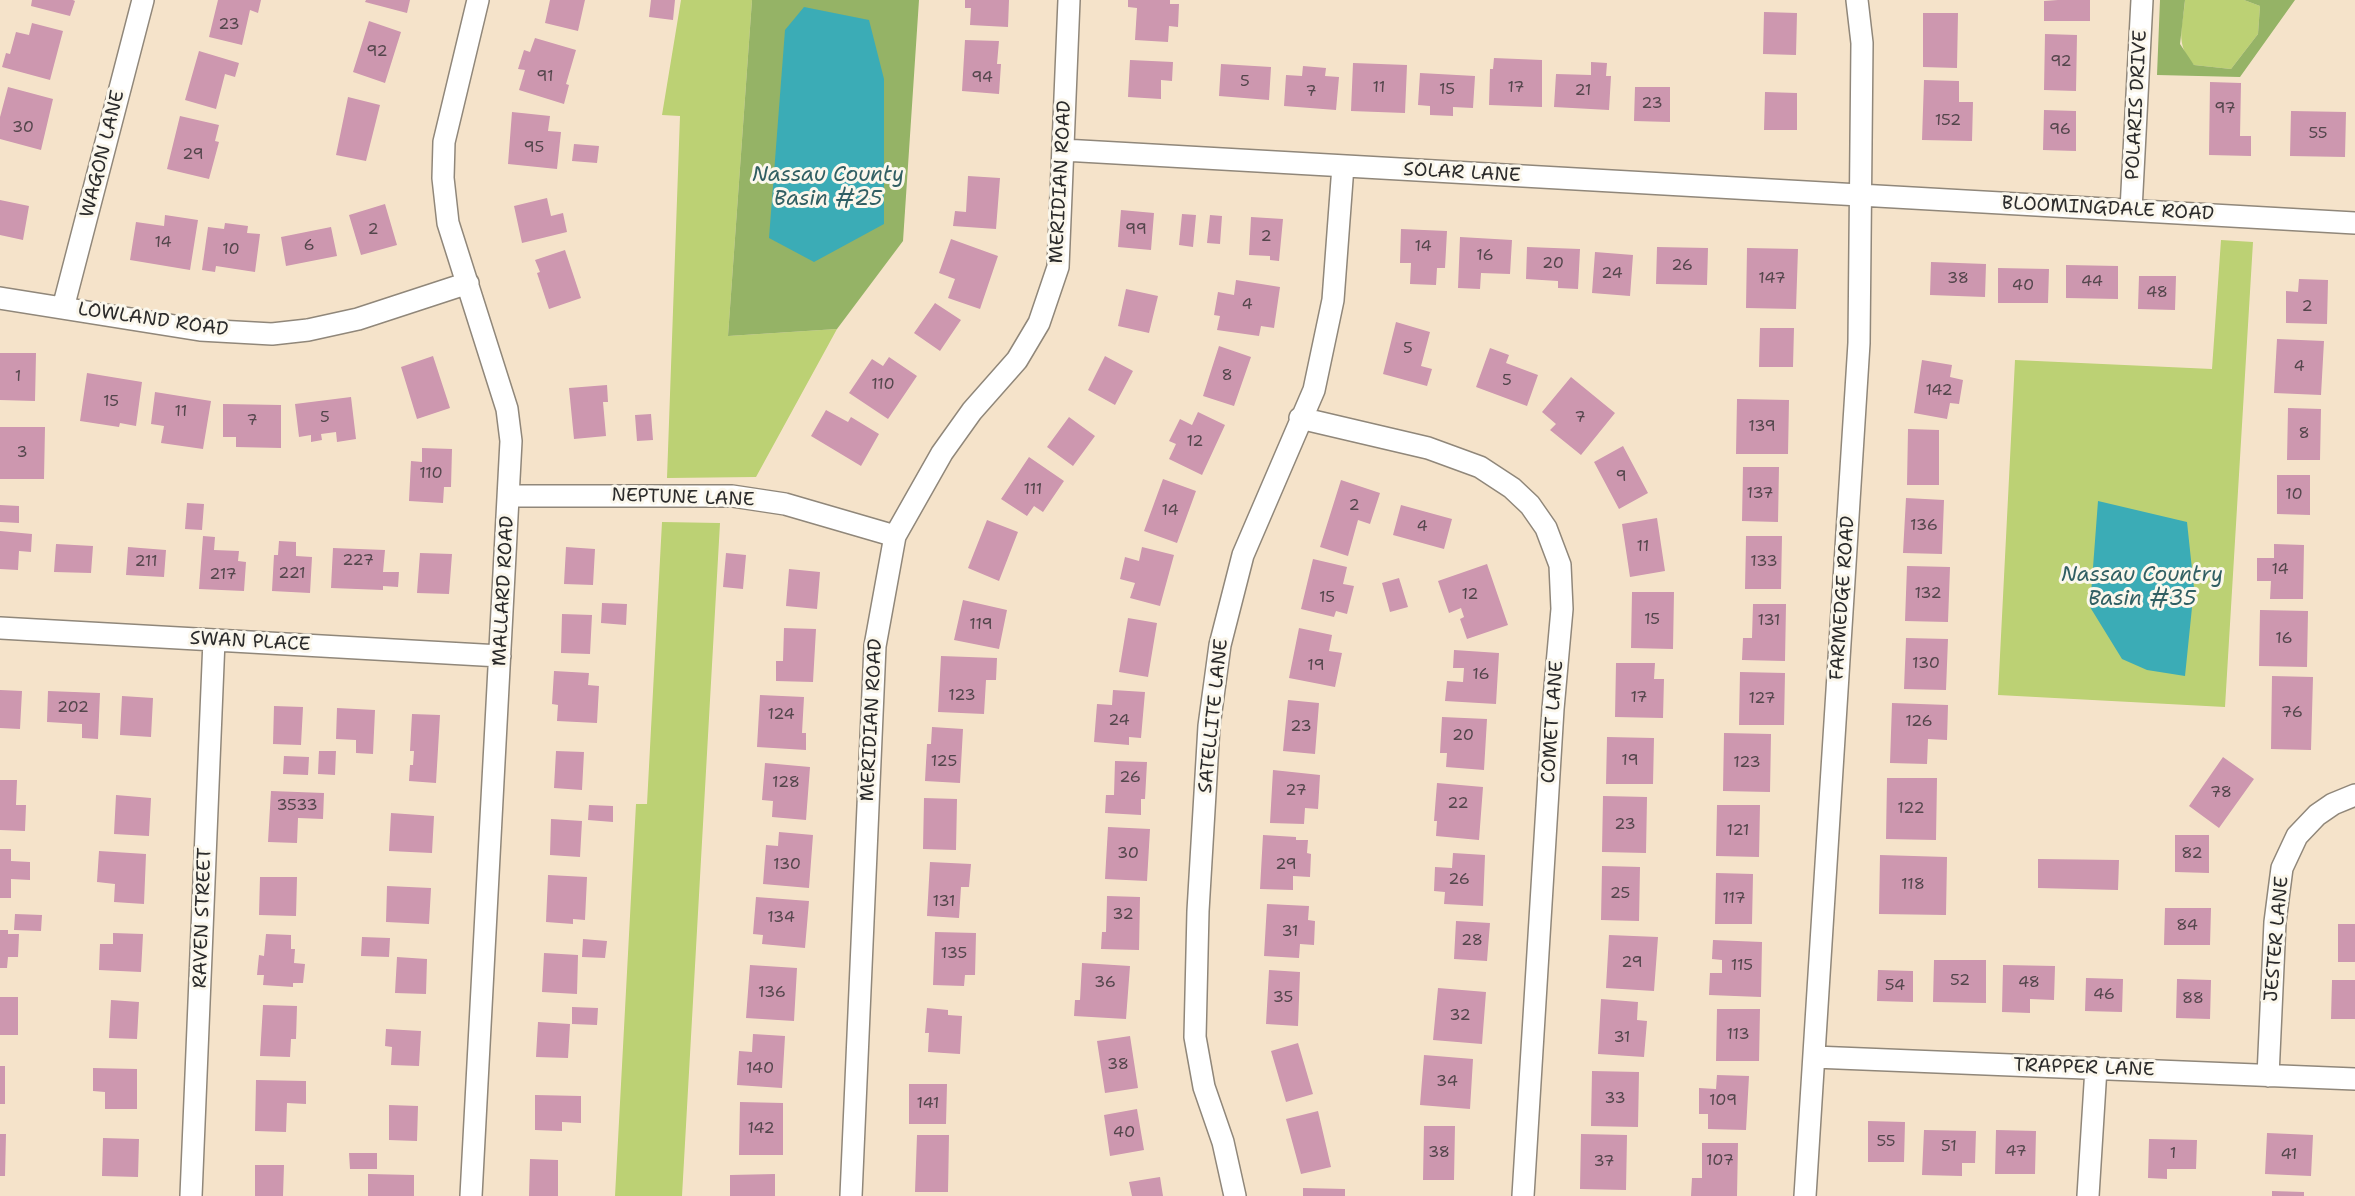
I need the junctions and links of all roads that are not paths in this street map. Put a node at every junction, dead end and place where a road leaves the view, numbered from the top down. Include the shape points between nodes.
1 (143, 0) edge
2 (478, 0) edge
3 (1069, 0) edge
4 (1857, 0) edge
5 (2142, 0) edge
6 (1063, 150) junction
7 (1343, 166) junction
8 (1860, 196) junction
9 (2131, 210) junction
10 (2355, 223) edge
11 (468, 283) junction
12 (0, 298) edge
13 (63, 308) junction
14 (1300, 418) junction
15 (509, 496) junction
16 (895, 536) junction
17 (0, 628) edge
18 (214, 640) junction
19 (500, 656) junction
20 (2355, 795) edge
21 (1814, 1057) junction
22 (2096, 1069) junction
23 (2268, 1076) junction
24 (2355, 1079) edge
25 (191, 1196) edge
26 (471, 1196) edge
27 (851, 1196) edge
28 (1235, 1196) edge
29 (1523, 1196) edge
30 (1805, 1196) edge
31 (2088, 1196) edge

1 - 13 street, WAGON LANE
2 - 11 street, MALLARD ROAD via 444,142 448,223
3 - 6 street, MERIDIAN ROAD
4 - 8 street, FARMEDGE ROAD via 1862,43
5 - 9 street, POLARIS DRIVE
6 - 7 street, SOLAR LANE
6 - 16 street, MERIDIAN ROAD via 1058,267 1039,323 1017,360 942,453
7 - 8 street, SOLAR LANE
7 - 14 street, SATELLITE LANE via 1334,300 1314,390
8 - 9 street, BLOOMINGDALE ROAD
8 - 21 street, FARMEDGE ROAD via 1859,343
9 - 10 street, BLOOMINGDALE ROAD
11 - 13 street, LOWLAND ROAD via 358,319 272,334 200,330
11 - 15 street, MALLARD ROAD via 507,409
12 - 13 street, LOWLAND ROAD
14 - 28 street, SATELLITE LANE via 1244,555 1220,645 1209,726 1195,1037
14 - 29 street, COMET LANE via 1428,447 1479,467 1530,505 1546,528 1560,565 1562,609
15 - 16 street, NEPTUNE LANE via 732,496 785,504
15 - 19 street, MALLARD ROAD
16 - 27 street, MERIDIAN ROAD via 874,646
17 - 18 street, SWAN PLACE
18 - 19 street, SWAN PLACE
18 - 25 street, RAVEN STREET
19 - 26 street, MALLARD ROAD
20 - 23 street, JESTER LANE via 2317,815 2297,836 2282,868
21 - 22 street, TRAPPER LANE
21 - 30 street, FARMEDGE ROAD
22 - 23 street, TRAPPER LANE
22 - 31 street
23 - 24 street, TRAPPER LANE

